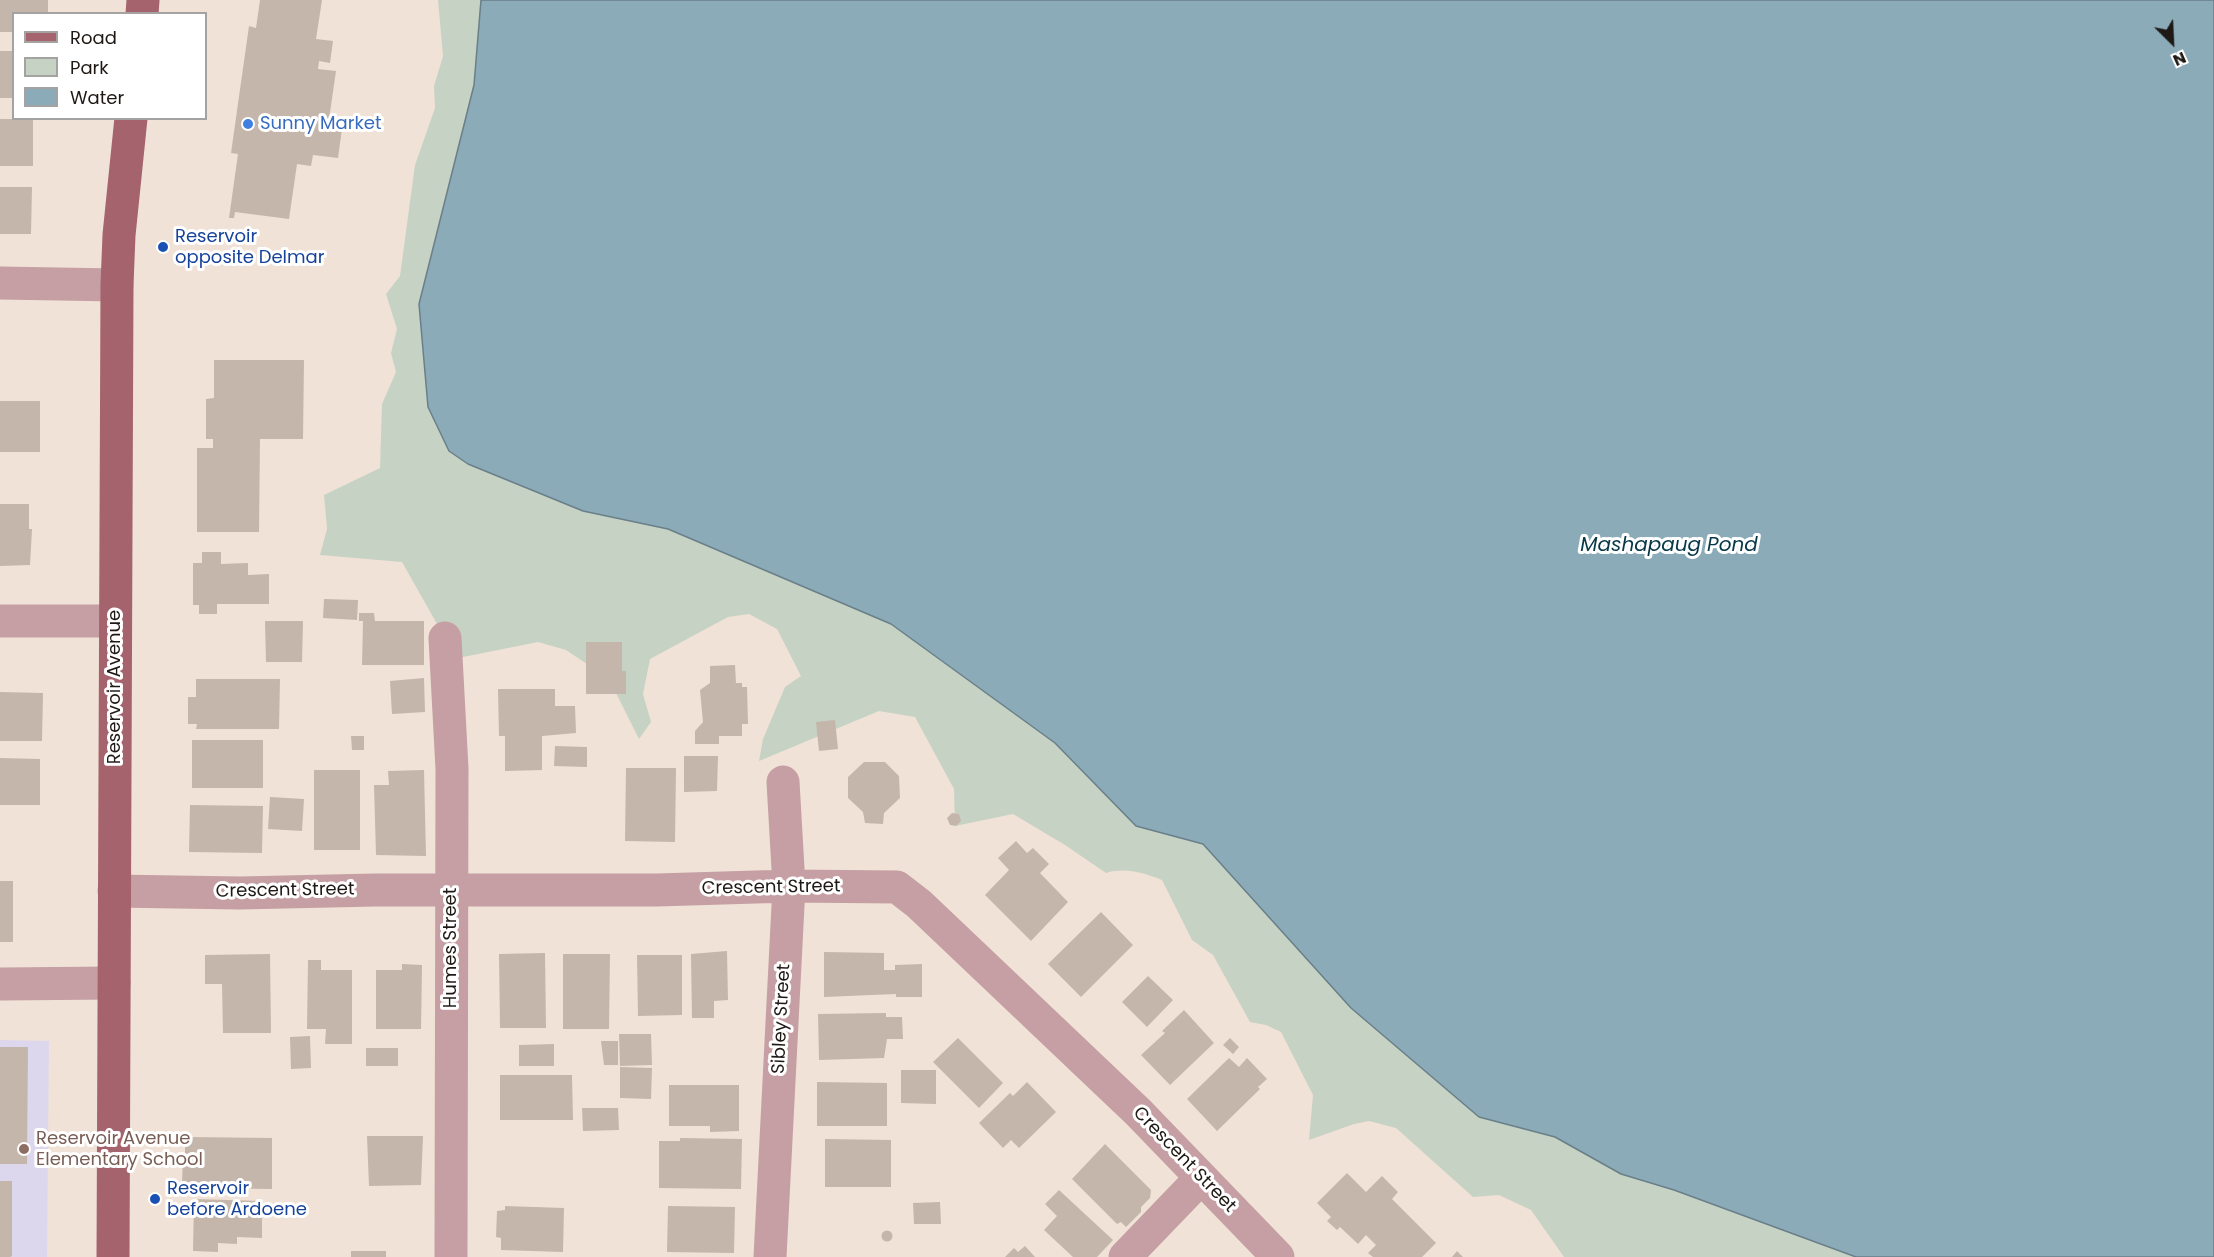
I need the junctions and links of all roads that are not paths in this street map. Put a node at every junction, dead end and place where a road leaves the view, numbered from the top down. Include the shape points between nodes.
1 (131, 120) edge
2 (0, 283) edge
3 (117, 285) junction
4 (0, 621) edge
5 (115, 621) junction
6 (445, 638) dead end
7 (783, 782) dead end
8 (789, 886) junction
9 (451, 890) junction
10 (114, 891) junction
11 (114, 983) junction
12 (0, 984) edge
13 (1200, 1179) junction
14 (113, 1257) edge
15 (451, 1257) edge
16 (770, 1257) edge
17 (1125, 1257) edge
18 (1278, 1257) edge

1 - 3 main road, Reservoir Avenue
2 - 3 street
3 - 5 main road, Reservoir Avenue
4 - 5 street
5 - 10 main road, Reservoir Avenue
6 - 9 street, Humes Street via 452,770
7 - 8 street, Sibley Street
8 - 9 street, Crescent Street
8 - 13 street, Crescent Street via 897,887 1130,1104
8 - 16 street, Sibley Street
9 - 10 street, Crescent Street
9 - 15 street, Humes Street
10 - 11 main road, Reservoir Avenue
11 - 12 street
11 - 14 main road, Reservoir Avenue
13 - 17 street
13 - 18 street, Crescent Street

